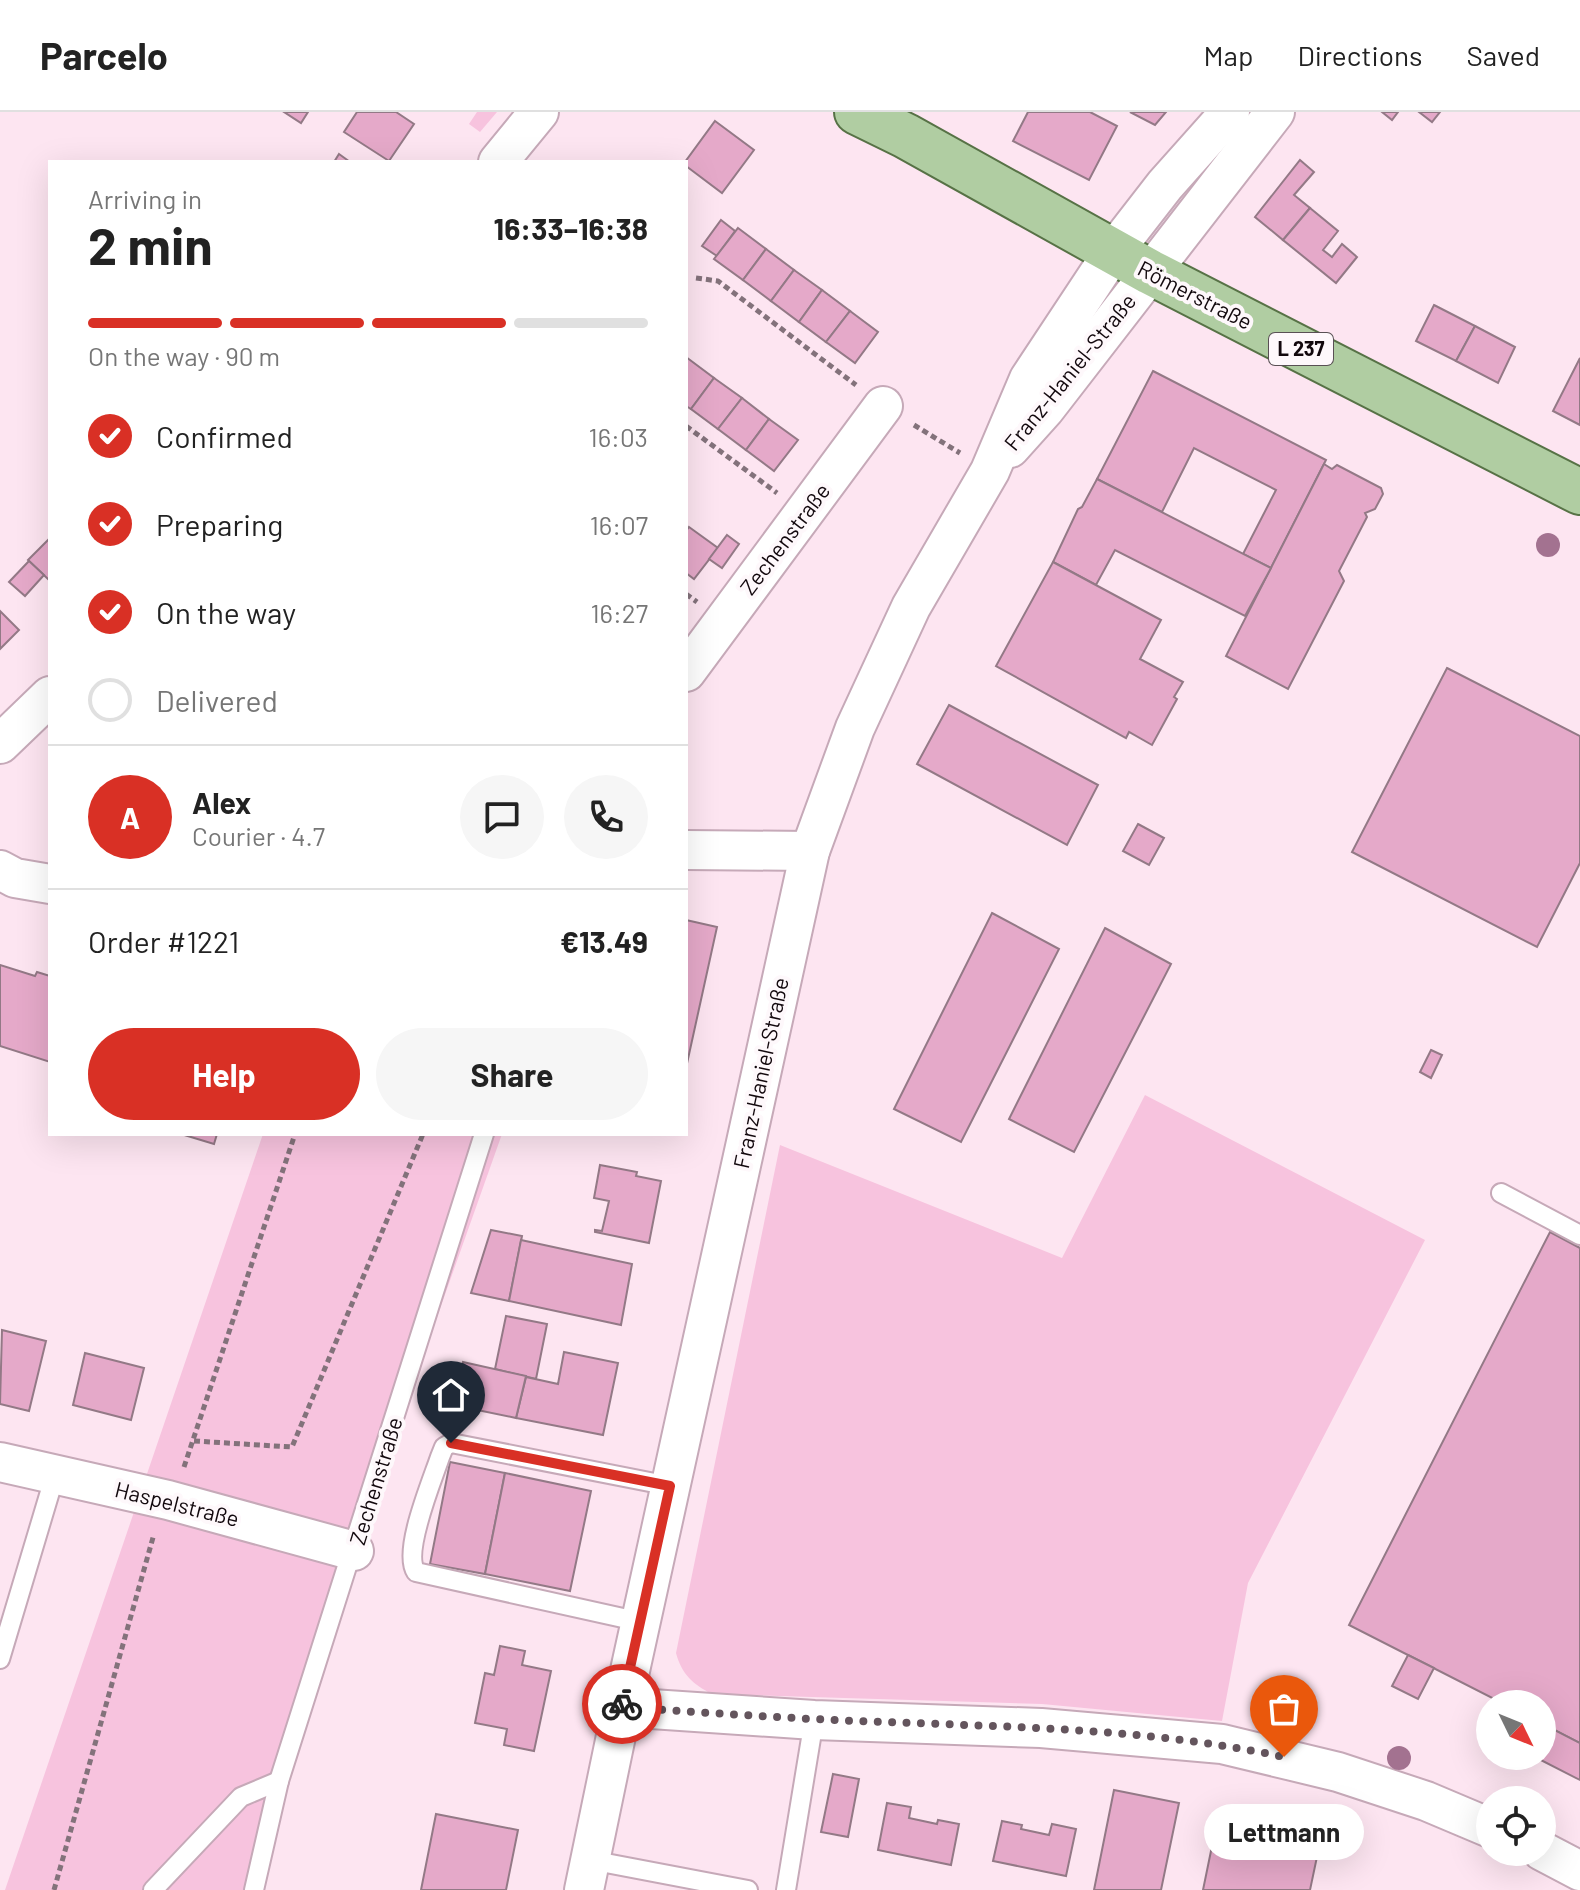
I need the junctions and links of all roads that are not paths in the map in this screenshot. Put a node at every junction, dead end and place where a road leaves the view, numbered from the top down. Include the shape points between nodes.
1 (539, 112) edge
2 (857, 112) edge
3 (1230, 112) edge
4 (1275, 112) edge
5 (500, 160) edge
6 (1131, 262) junction
7 (883, 406) road end
8 (1580, 492) edge
9 (688, 669) edge
10 (48, 698) edge
11 (0, 744) edge
12 (688, 850) edge
13 (810, 851) junction
14 (0, 870) edge
15 (48, 884) edge
16 (483, 1136) edge
17 (1501, 1193) dead end
18 (1580, 1235) edge
19 (0, 1462) edge
20 (55, 1475) junction
21 (670, 1486) junction
22 (354, 1551) junction
23 (641, 1622) junction
24 (0, 1659) edge
25 (622, 1707) junction
26 (814, 1720) junction
27 (279, 1781) junction
28 (1476, 1822) edge
29 (1556, 1858) edge
30 (1580, 1871) edge
31 (587, 1875) edge
32 (153, 1890) edge
33 (254, 1890) edge
34 (748, 1890) edge
35 (786, 1890) edge

1 - 5 street
2 - 6 main road, Römerstraße / L 237
3 - 6 street via 1165,185
4 - 6 street
6 - 8 main road, Römerstraße / L 237
6 - 13 street, Franz-Haniel-Straße via 1045,409 990,471 911,607 855,728
7 - 9 street, Zechenstraße
10 - 11 street
12 - 13 street
13 - 21 street, Franz-Haniel-Straße
14 - 15 street
16 - 22 lane, Zechenstraße
17 - 18 lane
19 - 20 street, Haspelstraße
20 - 22 street, Haspelstraße
20 - 24 lane
21 - 23 street, Franz-Haniel-Straße
21 - 23 lane via 454,1442 440,1457 412,1548 413,1569 424,1575
22 - 27 lane, Zechenstraße
23 - 25 street, Franz-Haniel-Straße
25 - 26 street
25 - 31 street, Franz-Haniel-Straße
26 - 28 street via 1041,1728 1222,1744 1338,1772
26 - 35 lane
27 - 32 lane via 241,1797
27 - 33 lane, Zechenstraße
29 - 30 street
31 - 34 lane

